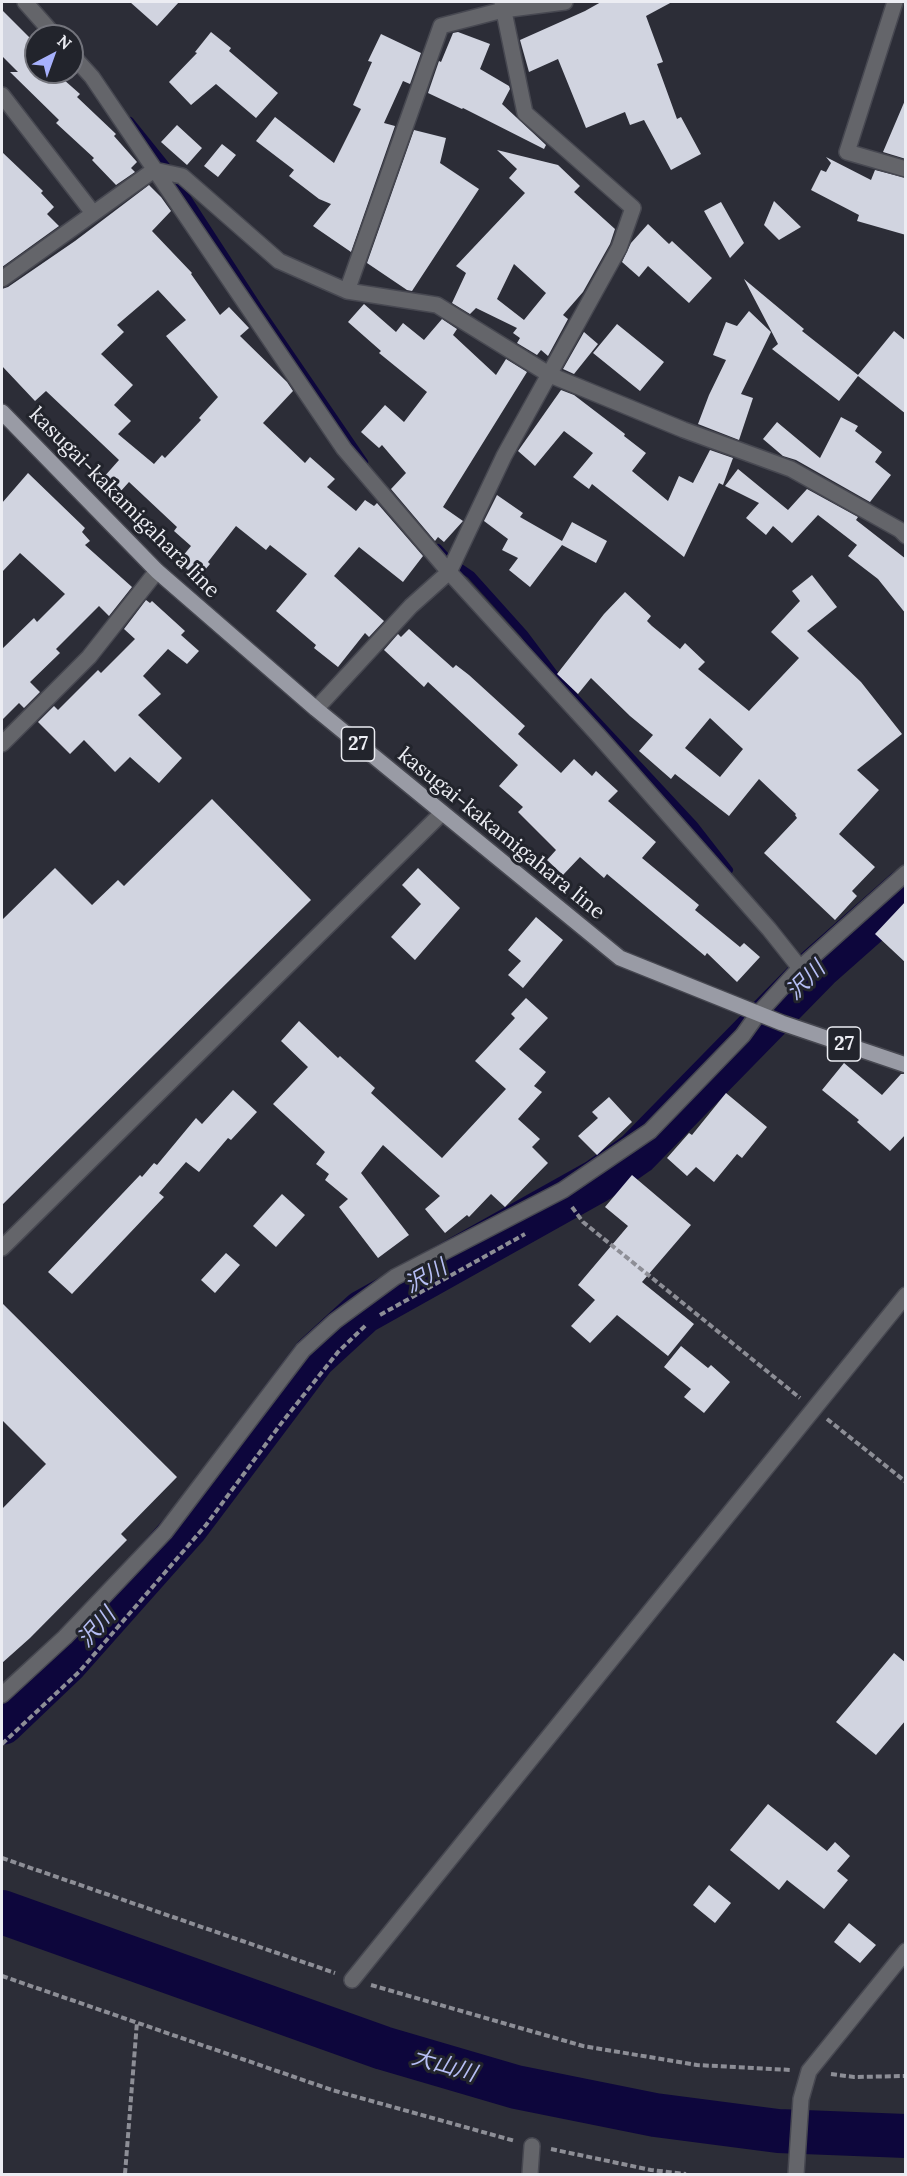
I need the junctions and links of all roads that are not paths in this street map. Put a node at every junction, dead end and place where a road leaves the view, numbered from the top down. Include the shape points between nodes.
1 (25, 2) edge
2 (565, 2) edge
3 (896, 2) edge
4 (502, 6) edge
5 (45, 24) edge
6 (84, 68) edge
7 (2, 95) edge
8 (906, 169) edge
9 (154, 170) junction
10 (93, 213) junction
11 (2, 279) edge
12 (347, 291) junction
13 (550, 375) junction
14 (2, 412) edge
15 (906, 536) edge
16 (157, 572) junction
17 (449, 572) junction
18 (316, 709) junction
19 (2, 744) edge
20 (442, 813) junction
21 (906, 873) edge
22 (800, 968) junction
23 (758, 1014) junction
24 (906, 1065) edge
25 (2, 1248) edge
26 (906, 1295) edge
27 (2, 1695) edge
28 (906, 1951) edge
29 (352, 1980) road end
30 (532, 2146) road end
31 (530, 2175) edge
32 (796, 2175) edge

1 - 5 street
2 - 4 street
3 - 8 street via 848,152
4 - 12 street via 441,26
4 - 13 street via 525,113 633,208 619,248
6 - 9 street
7 - 10 street
9 - 10 street
9 - 12 street via 182,176 279,261
9 - 17 street via 344,448
10 - 11 street
12 - 13 street via 437,305
13 - 15 street via 790,469
13 - 17 street via 504,456
14 - 16 main road, kasugai-kakamigahara line / 27
16 - 18 main road, kasugai-kakamigahara line / 27
16 - 19 street via 89,657
17 - 18 street via 411,606
17 - 22 street via 598,735
18 - 20 main road, kasugai-kakamigahara line / 27
20 - 23 main road, kasugai-kakamigahara line / 27 via 620,958
20 - 25 street
21 - 22 street
22 - 23 street
23 - 24 main road, kasugai-kakamigahara line / 27
23 - 27 street via 743,1035 650,1131 563,1190 395,1277 335,1321 303,1350 165,1532 65,1637
26 - 29 street
28 - 32 street via 809,2071 801,2098
30 - 31 street

